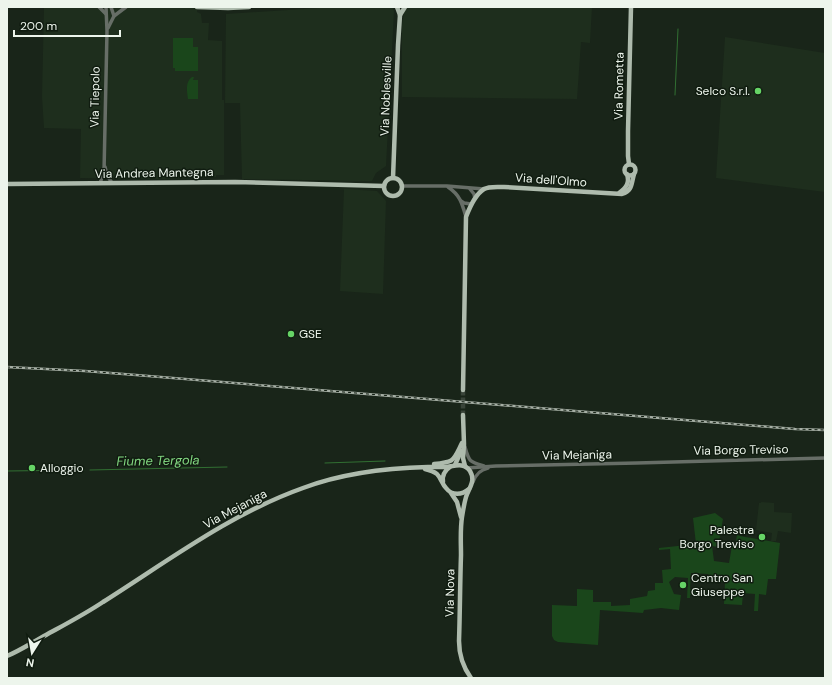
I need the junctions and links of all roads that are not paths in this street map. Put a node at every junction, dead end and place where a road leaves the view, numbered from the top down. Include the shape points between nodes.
1 (99, 7) edge
2 (106, 7) edge
3 (111, 7) edge
4 (126, 7) edge
5 (197, 7) edge
6 (201, 7) edge
7 (249, 7) edge
8 (398, 7) edge
9 (405, 7) edge
10 (631, 7) edge
11 (106, 15) junction
12 (400, 15) junction
13 (114, 16) junction
14 (107, 31) junction
15 (104, 164) junction
16 (629, 164) junction
17 (627, 174) junction
18 (634, 174) junction
19 (107, 175) junction
20 (393, 178) junction
21 (103, 182) junction
22 (112, 183) junction
23 (7, 184) edge
24 (384, 186) junction
25 (402, 186) junction
26 (447, 186) junction
27 (462, 188) junction
28 (470, 189) junction
29 (484, 189) junction
30 (627, 190) junction
31 (460, 198) junction
32 (475, 199) junction
33 (471, 204) junction
34 (466, 217) junction
35 (463, 390) tunnel mouth
36 (463, 416) tunnel mouth
37 (463, 444) junction
38 (825, 458) edge
39 (657, 463) joint
40 (453, 465) junction
41 (486, 466) junction
42 (496, 466) junction
43 (420, 467) junction
44 (466, 467) junction
45 (411, 468) junction
46 (443, 482) junction
47 (472, 483) junction
48 (469, 489) junction
49 (451, 493) junction
50 (462, 520) junction
51 (7, 656) edge
52 (464, 666) junction
53 (466, 678) edge
54 (471, 678) edge

1 - 11 street
2 - 11 street, Via Tiepolo
3 - 13 street
4 - 13 street, Via Tiepolo
5 - 6 main road
6 - 7 main road
8 - 12 main road, Via Noblesville
9 - 12 main road, Via Noblesville
10 - 16 main road, Via Rometta
11 - 14 street, Via Tiepolo
12 - 20 main road, Via Noblesville
13 - 14 street, Via Tiepolo
14 - 15 street, Via Tiepolo
15 - 19 street, Via Tiepolo
15 - 21 street, Via Tiepolo
16 - 17 main road, Via Rometta via 625,168
16 - 18 main road, Via Rometta via 635,167
17 - 18 main road
17 - 30 main road, Via Rometta
18 - 30 main road via 632,184
19 - 21 street, Via Tiepolo
19 - 22 street, Via Tiepolo
20 - 24 main road
20 - 25 main road via 399,180
21 - 22 main road, Via Andrea Mantegna
21 - 23 main road, Via Andrea Mantegna
22 - 24 main road, Via Andrea Mantegna via 235,182
24 - 25 main road via 386,192 392,196 400,193
25 - 26 street, Via dell'Olmo
26 - 27 street, Via dell'Olmo
26 - 31 street
27 - 28 street, Via dell'Olmo
27 - 31 street
28 - 29 street, Via dell'Olmo
28 - 32 street
29 - 30 main road, Via dell'Olmo via 504,187 618,194
29 - 32 main road
31 - 33 street via 464,203
31 - 34 street
32 - 33 main road
33 - 34 main road
34 - 35 main road
36 - 37 main road
37 - 40 main road via 460,455
37 - 41 street, Via Mejaniga via 471,461
37 - 43 main road, Via Mejaniga via 452,461
37 - 44 main road
38 - 39 street, Via Borgo Treviso
39 - 42 street, Via Mejaniga
40 - 43 main road, Via Mejaniga
40 - 44 main road, Via Mejaniga
40 - 46 main road via 443,474
41 - 42 street, Via Mejaniga
41 - 44 street, Via Mejaniga
42 - 47 street, Via Mejaniga via 478,472
43 - 45 main road, Via Mejaniga
44 - 47 main road via 472,475
45 - 46 main road, Via Mejaniga via 433,472
45 - 51 main road, Via Mejaniga via 333,479 305,487 243,514 198,540 102,603
46 - 49 main road, Via Mejaniga
47 - 48 main road, Via Mejaniga
48 - 49 main road via 460,494
48 - 50 main road, Via Nova
49 - 50 main road, Via Nova via 457,502
50 - 52 main road, Via Nova via 459,641
52 - 53 main road, Via Nova
52 - 54 main road, Via Nova

